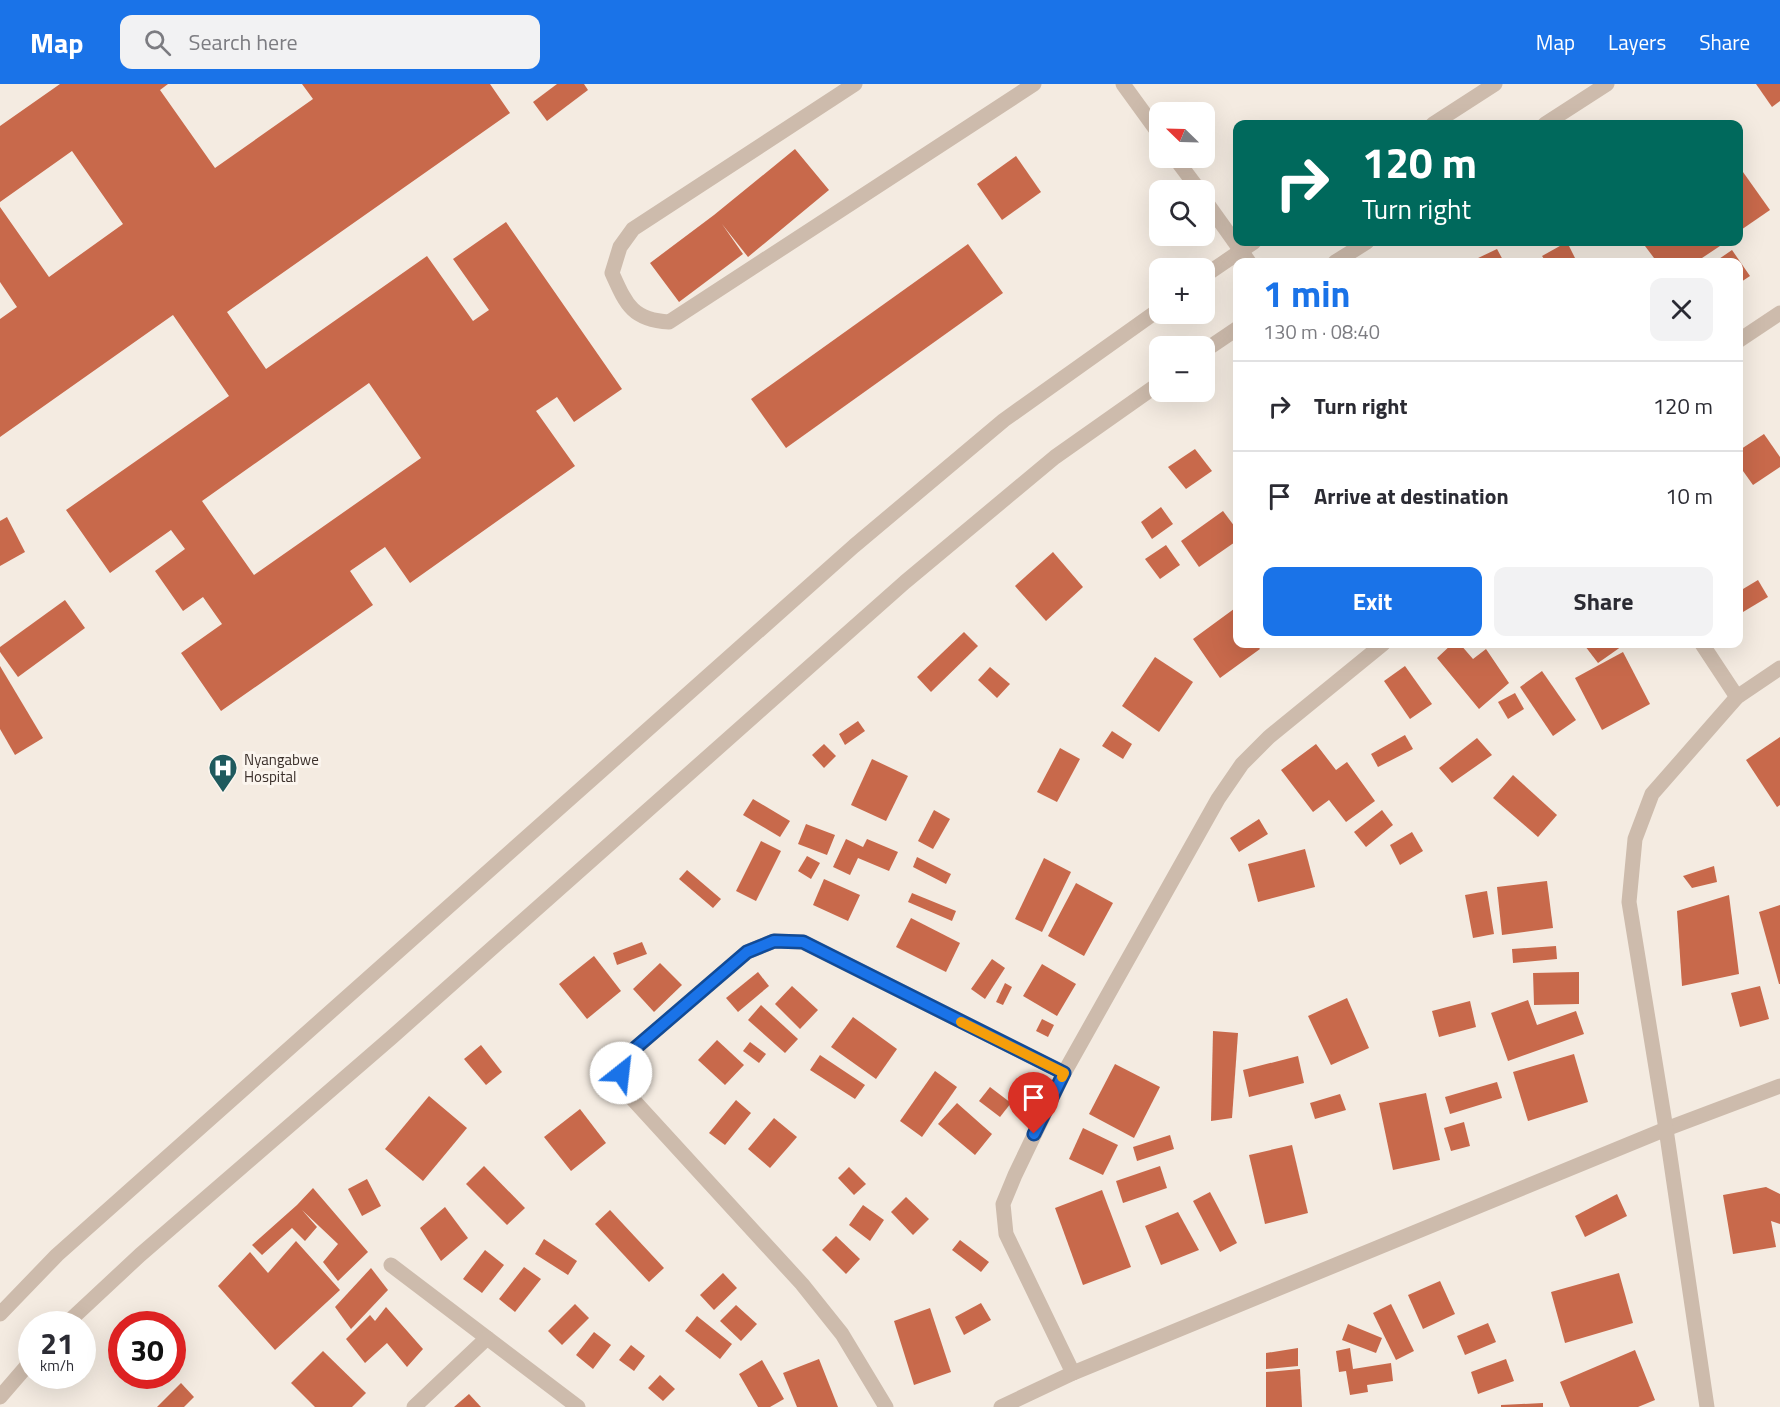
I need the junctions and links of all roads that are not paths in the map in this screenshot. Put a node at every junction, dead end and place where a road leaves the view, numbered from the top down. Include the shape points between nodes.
1 (855, 84) edge
2 (1034, 84) edge
3 (1123, 84) edge
4 (1495, 84) edge
5 (1607, 84) edge
6 (1149, 120) edge
7 (1439, 120) edge
8 (1551, 120) edge
9 (1215, 215) edge
10 (1233, 240) edge
11 (1361, 246) edge
12 (1341, 258) edge
13 (1233, 262) edge
14 (1215, 270) edge
15 (1780, 314) edge
16 (1149, 317) edge
17 (1233, 331) edge
18 (1743, 338) edge
19 (1215, 344) edge
20 (1149, 391) edge
21 (1378, 648) edge
22 (1705, 648) edge
23 (1780, 668) edge
24 (1737, 697) junction
25 (1064, 1073) junction
26 (1780, 1086) edge
27 (1666, 1129) junction
28 (390, 1265) dead end
29 (80, 1311) edge
30 (0, 1314) edge
31 (487, 1338) junction
32 (1073, 1373) junction
33 (18, 1376) edge
34 (0, 1397) edge
35 (414, 1407) edge
36 (578, 1407) edge
37 (886, 1407) edge
38 (1001, 1407) edge
39 (1707, 1407) edge

1 - 2 street via 633,229 620,247 612,273 621,294 638,316 669,321
3 - 6 street
4 - 7 street
5 - 8 street
9 - 10 street
11 - 12 street
13 - 14 street
15 - 18 street
16 - 30 street via 1004,420 854,546 57,1255
17 - 19 street
20 - 29 street via 1055,457 905,582
21 - 25 street via 1269,737 1242,764 1218,799
22 - 24 street
23 - 24 street
24 - 27 street via 1652,794 1635,839 1629,902
25 - 32 street via 1003,1204 1006,1234
25 - 37 street via 803,942 774,941 747,952 626,1056 621,1073 627,1093 802,1284 842,1334
26 - 27 street
27 - 32 street
27 - 39 street
28 - 31 street
31 - 35 street
31 - 36 street
32 - 38 street
33 - 34 street

